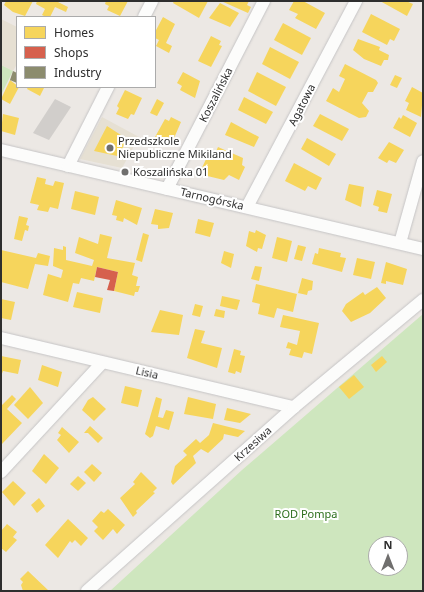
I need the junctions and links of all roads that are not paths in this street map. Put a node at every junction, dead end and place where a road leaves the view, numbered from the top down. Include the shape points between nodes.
1 (152, 1) edge
2 (264, 1) edge
3 (356, 1) edge
4 (144, 16) edge
5 (107, 88) edge
6 (1, 150) edge
7 (423, 161) edge
8 (68, 166) junction
9 (167, 189) junction
10 (247, 208) junction
11 (400, 243) junction
12 (423, 249) edge
13 (423, 300) edge
14 (1, 338) edge
15 (102, 363) junction
16 (294, 408) junction
17 (1, 472) edge
18 (87, 591) edge

1 - 4 street
2 - 9 street, Koszalińska
3 - 10 street, Agatowa
5 - 8 street
6 - 8 street, Tarnogórska
7 - 11 street
8 - 9 street, Tarnogórska
9 - 10 street, Tarnogórska
10 - 11 street, Tarnogórska
11 - 12 street, Tarnogórska
13 - 16 street, Krzesiwa
14 - 15 street, Lisia
15 - 16 street, Lisia
15 - 17 street
16 - 18 street, Krzesiwa via 238,465

